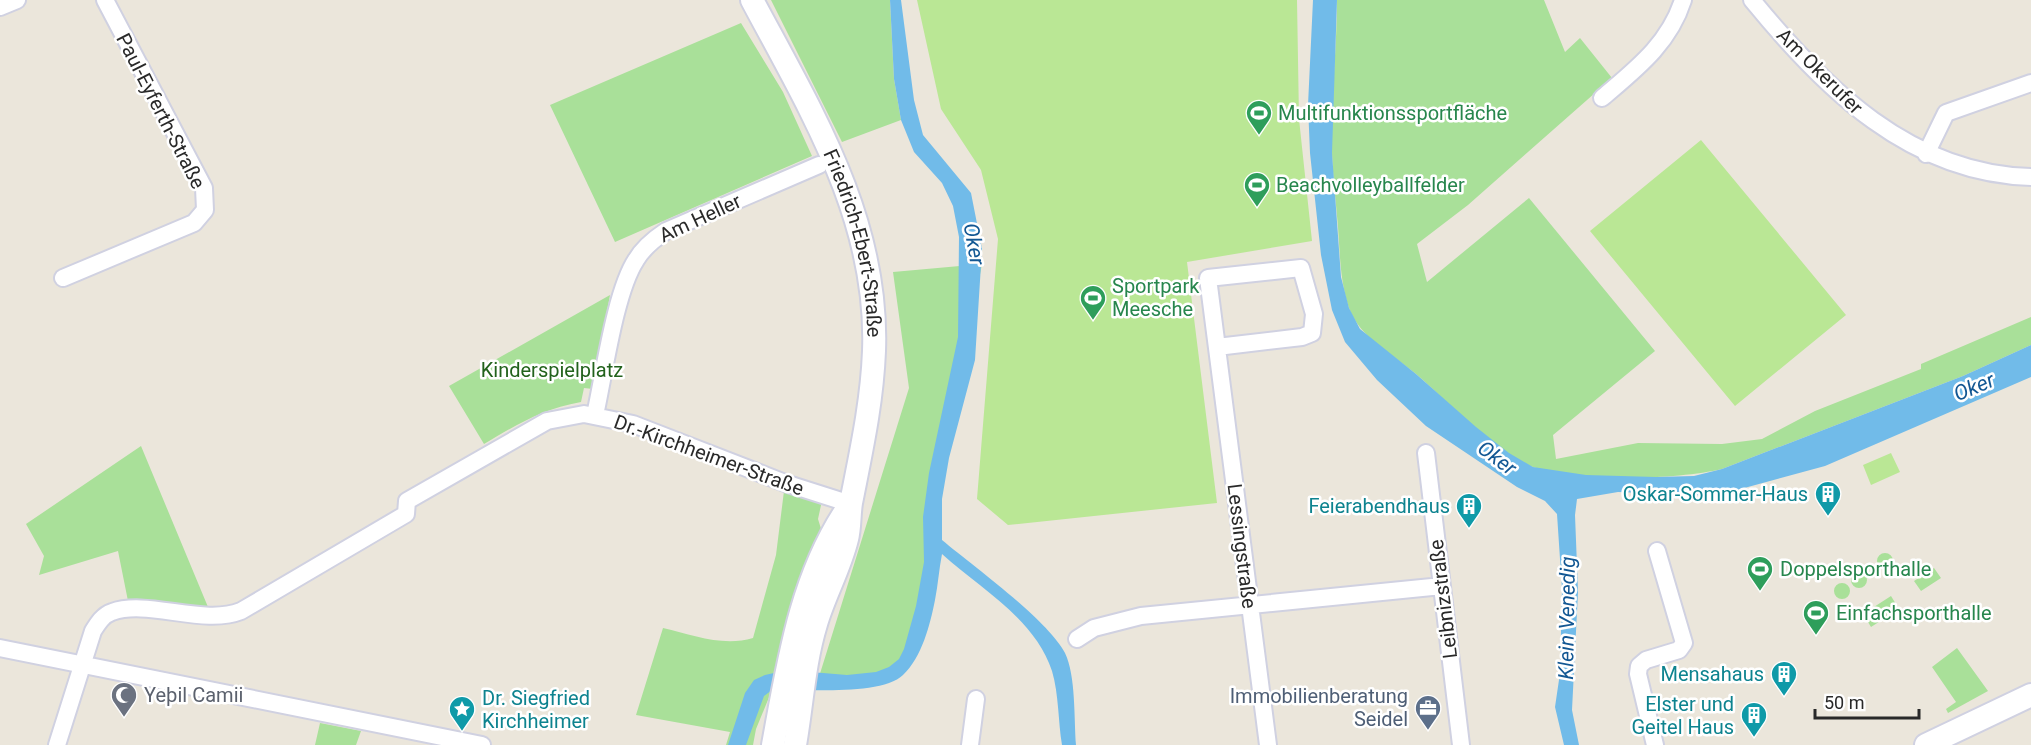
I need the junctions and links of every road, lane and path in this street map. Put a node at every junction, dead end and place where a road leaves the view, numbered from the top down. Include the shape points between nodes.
1 (17, 0) edge
2 (105, 0) edge
3 (752, 0) edge
4 (1683, 0) edge
5 (1752, 0) edge
6 (0, 7) edge
7 (2031, 83) edge
8 (1602, 98) dead end
9 (1926, 154) junction
10 (819, 165) dead end
11 (2031, 177) edge
12 (63, 278) dead end
13 (1217, 347) junction
14 (596, 415) junction
15 (1426, 453) dead end
16 (850, 504) junction
17 (1657, 551) dead end
18 (1442, 586) junction
19 (1249, 605) junction
20 (1077, 639) dead end
21 (0, 648) edge
22 (82, 665) junction
23 (2031, 694) edge
24 (792, 695) junction
25 (976, 699) dead end
26 (57, 745) edge
27 (482, 745) edge
28 (773, 745) edge
29 (795, 745) edge
30 (970, 745) edge
31 (1268, 745) edge
32 (1461, 745) edge
33 (1655, 745) edge
34 (1926, 745) edge

1 - 6 street
2 - 12 street, Paul-Eyferth-Straße via 204,188 205,210 194,223
3 - 16 main road, Friedrich-Ebert-Straße via 831,152 852,209 866,264 874,350 865,435
4 - 8 street via 1672,27 1653,54
5 - 9 street, Am Okerufer via 1849,104
7 - 9 street via 1946,113
9 - 11 street, Am Okerufer via 1980,171
10 - 14 street, Am Heller via 666,231 646,248 635,261 622,292
13 - 13 street, Lessingstraße via 1208,278 1301,268 1314,314 1312,333
13 - 19 street, Lessingstraße
14 - 16 street, Dr.-Kirchheimer-Straße via 633,424
14 - 22 street, Dr.-Kirchheimer-Straße via 564,415 529,429 407,501 406,514 232,615 127,609 111,612 103,616 93,631
15 - 18 street, Leibnizstraße
16 - 24 main road, Friedrich-Ebert-Straße via 830,534 805,599
17 - 33 street via 1684,643 1680,650 1639,666
18 - 19 street
18 - 32 street, Leibnizstraße
19 - 20 street via 1118,620
19 - 31 street, Lessingstraße
21 - 22 street
22 - 26 street
22 - 27 street
23 - 34 main road
24 - 28 main road, Friedrich-Ebert-Straße
24 - 29 main road, Friedrich-Ebert-Straße
25 - 30 street

